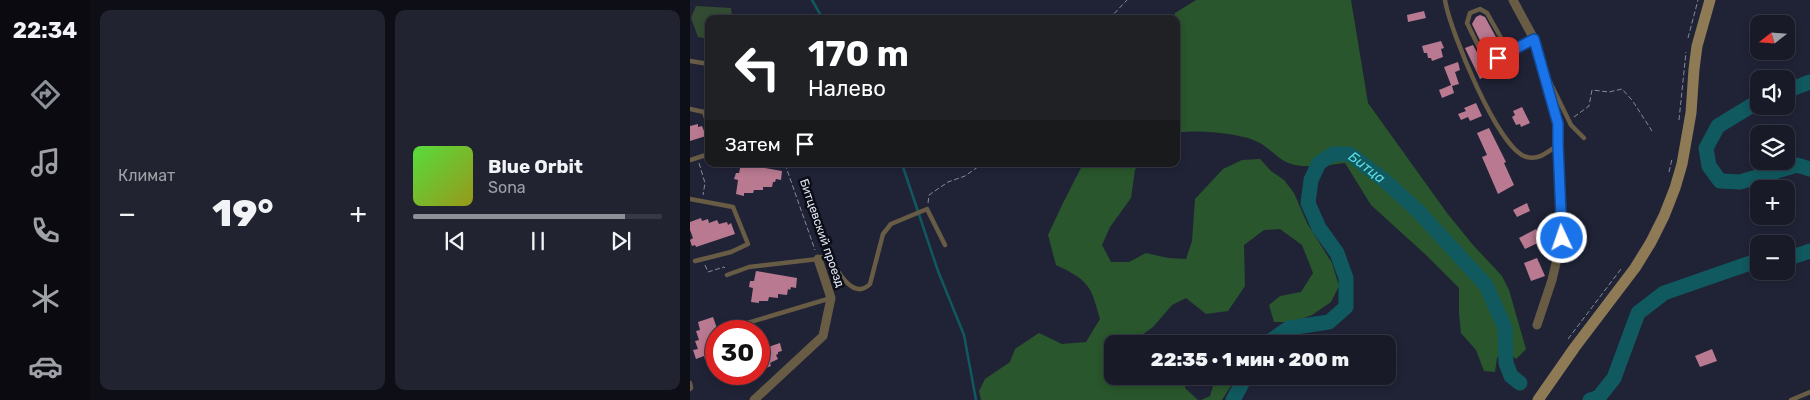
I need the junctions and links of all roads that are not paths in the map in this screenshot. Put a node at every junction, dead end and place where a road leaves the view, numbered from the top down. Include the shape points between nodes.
1 (1445, 0) edge
2 (1513, 0) edge
3 (1710, 0) edge
4 (1534, 39) junction
5 (1509, 52) junction
6 (690, 60) edge
7 (705, 63) edge
8 (1543, 68) junction
9 (690, 109) edge
10 (705, 115) edge
11 (1584, 138) dead end
12 (1558, 145) junction
13 (705, 155) edge
14 (690, 160) edge
15 (690, 199) edge
16 (945, 245) dead end
17 (818, 259) junction
18 (695, 261) dead end
19 (727, 275) dead end
20 (831, 298) junction
21 (757, 320) edge
22 (1537, 325) dead end
23 (690, 383) edge
24 (690, 389) edge
25 (1810, 392) edge
26 (754, 400) edge
27 (1538, 400) edge
28 (1792, 400) edge

1 - 12 lane via 1447,14 1476,86 1512,148 1525,157 1539,158
2 - 4 street
3 - 27 street via 1697,46 1682,164 1664,216 1635,268
4 - 5 lane
4 - 8 street
5 - 5 lane via 1487,64 1467,23 1470,13 1477,9 1487,13
6 - 7 lane
8 - 11 lane via 1571,125
8 - 12 street via 1558,124
9 - 10 lane
12 - 22 street via 1562,238
13 - 14 lane
15 - 18 lane via 733,207 748,244
16 - 17 lane via 927,209 890,224 882,234 867,287 855,289 829,258 822,256
17 - 19 lane via 749,267
17 - 20 street, Битцевский проезд
20 - 21 lane
20 - 26 street, Битцевский проезд via 823,336
23 - 24 lane
25 - 28 lane

